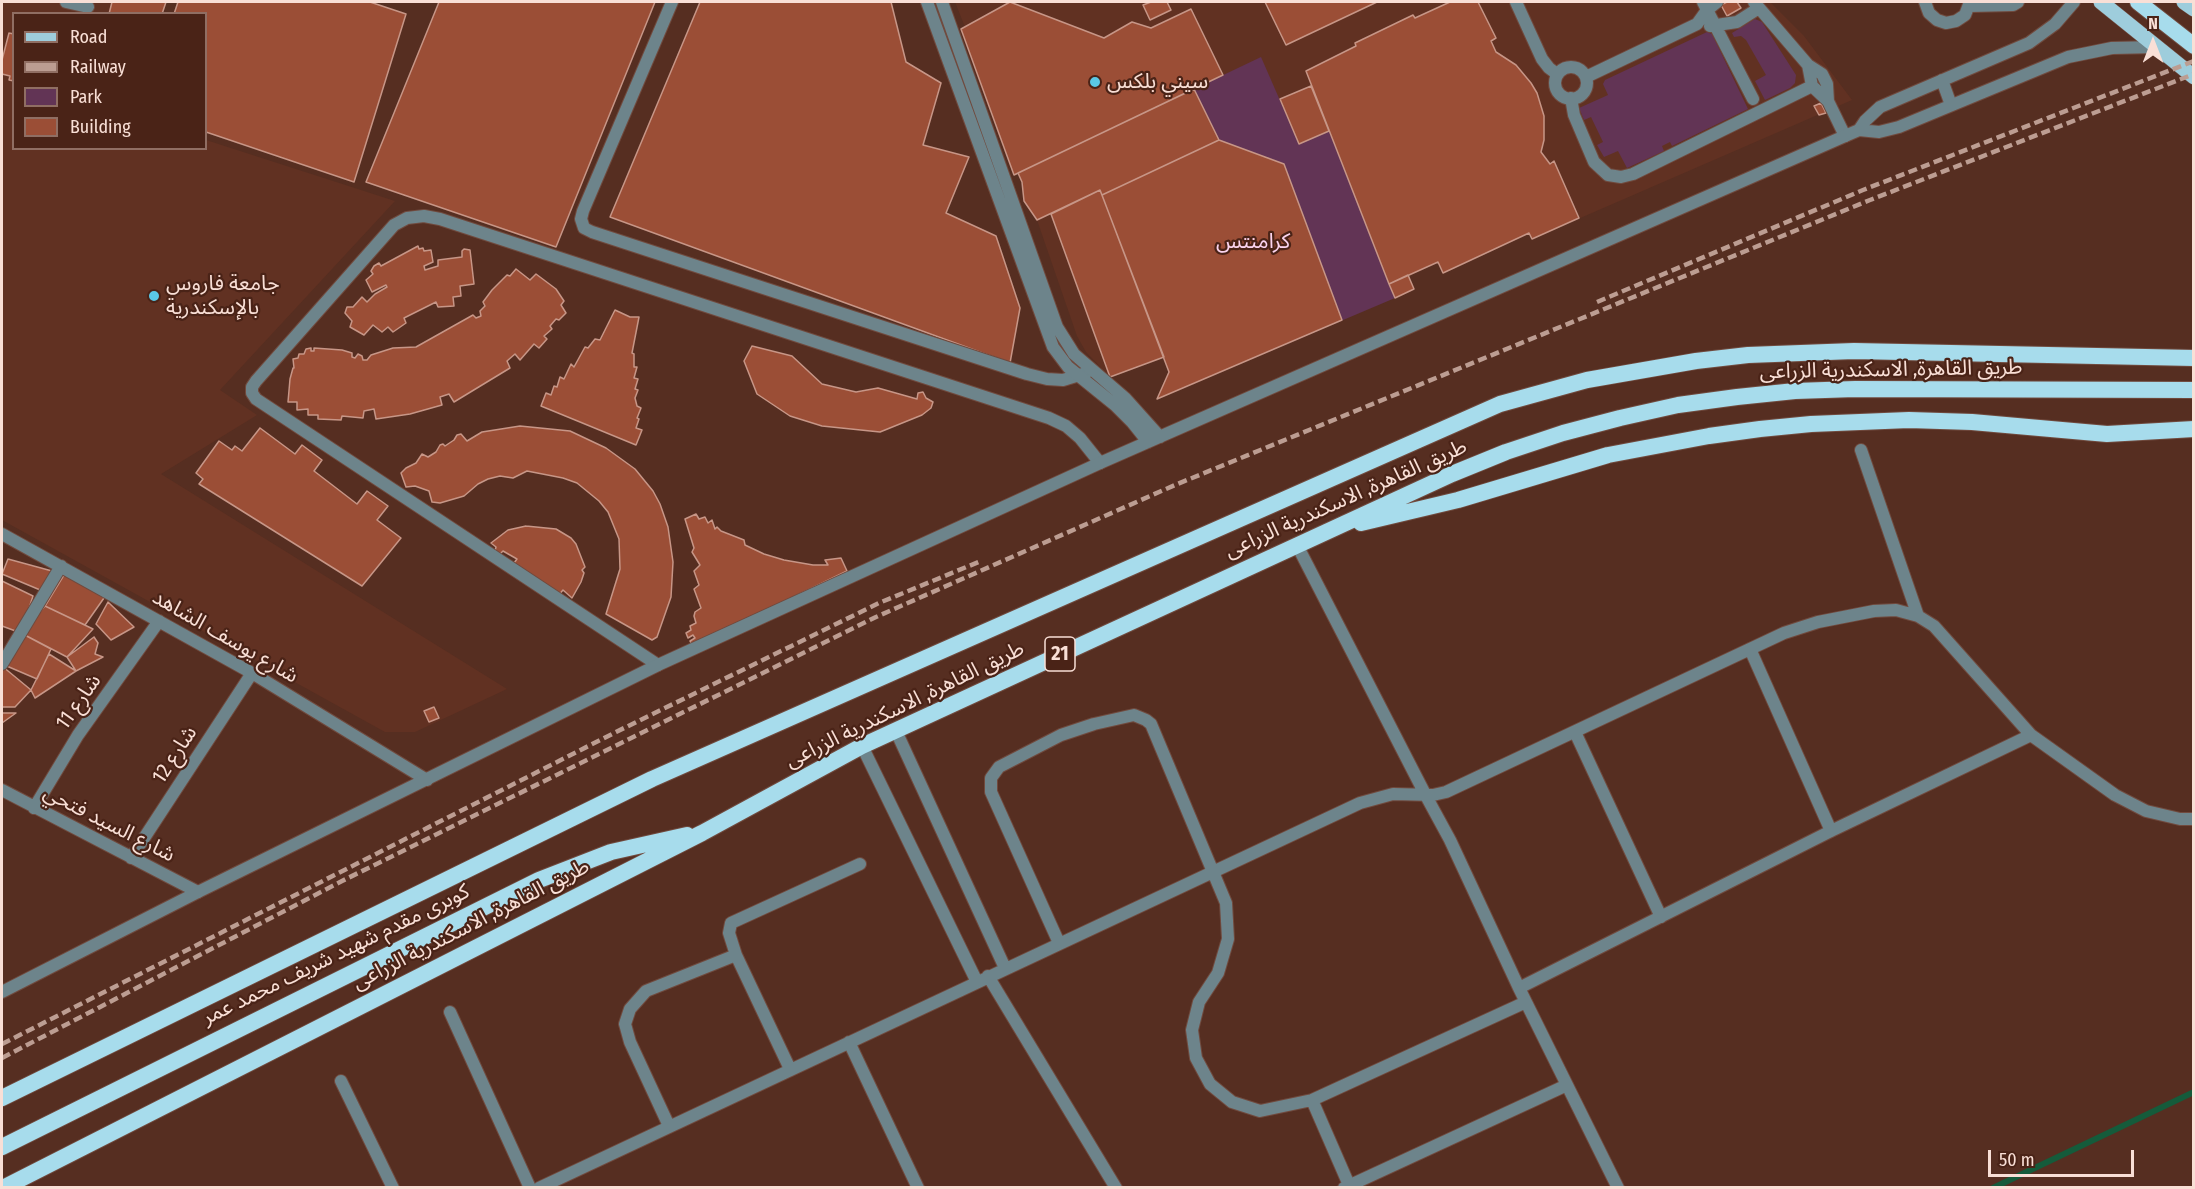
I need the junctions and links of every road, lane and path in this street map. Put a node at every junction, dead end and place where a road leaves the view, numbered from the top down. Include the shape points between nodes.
1 (66, 2) edge
2 (672, 2) edge
3 (927, 2) edge
4 (942, 2) edge
5 (1516, 2) edge
6 (1925, 2) edge
7 (2018, 2) edge
8 (2074, 2) edge
9 (2101, 2) edge
10 (2138, 2) edge
11 (2184, 2) edge
12 (1709, 4) edge
13 (1970, 4) edge
14 (1756, 5) edge
15 (88, 7) dead end
16 (2193, 9) edge
17 (950, 22) junction
18 (1697, 24) junction
19 (1716, 26) junction
20 (937, 27) junction
21 (2193, 46) edge
22 (2157, 47) junction
23 (1808, 65) junction
24 (1557, 74) junction
25 (1586, 77) junction
26 (2193, 77) edge
27 (1942, 80) junction
28 (1812, 86) junction
29 (1571, 98) junction
30 (1753, 99) dead end
31 (1828, 101) junction
32 (1951, 105) junction
33 (1859, 130) junction
34 (1845, 136) junction
35 (2193, 358) edge
36 (1091, 370) junction
37 (1078, 376) junction
38 (2193, 390) edge
39 (2193, 429) edge
40 (1154, 440) junction
41 (1862, 450) dead end
42 (1100, 463) junction
43 (1330, 530) junction
44 (2, 534) edge
45 (1297, 545) junction
46 (61, 566) junction
47 (1918, 616) junction
48 (159, 621) junction
49 (1750, 649) junction
50 (2, 664) edge
51 (658, 665) junction
52 (252, 673) junction
53 (896, 730) junction
54 (1575, 732) junction
55 (2031, 735) junction
56 (862, 746) junction
57 (427, 780) junction
58 (2, 790) edge
59 (1425, 794) junction
60 (34, 808) junction
61 (2193, 819) edge
62 (1831, 831) junction
63 (702, 833) junction
64 (131, 858) junction
65 (860, 864) dead end
66 (1213, 871) junction
67 (198, 892) junction
68 (1661, 917) junction
69 (1059, 943) junction
70 (736, 956) junction
71 (1005, 968) junction
72 (982, 979) junction
73 (1519, 988) junction
74 (2, 992) edge
75 (1526, 1002) junction
76 (450, 1012) dead end
77 (849, 1042) junction
78 (790, 1069) junction
79 (341, 1081) dead end
80 (1567, 1084) junction
81 (2, 1098) edge
82 (1312, 1100) junction
83 (669, 1126) junction
84 (2, 1147) edge
85 (1347, 1186) edge
86 (3, 1188) edge
87 (393, 1188) edge
88 (530, 1188) edge
89 (539, 1188) edge
90 (918, 1188) edge
91 (1116, 1188) edge
92 (1618, 1188) edge

1 - 15 street
2 - 37 street via 583,211 584,228 1027,374 1055,380
3 - 20 street
4 - 17 street
5 - 24 street via 1542,59
6 - 13 street via 1929,13 1946,22 1965,15
7 - 13 street
8 - 27 street via 2055,24 2029,43
9 - 22 main road
10 - 21 highway
11 - 16 main road
12 - 18 street
12 - 19 street
14 - 19 street via 1737,22
14 - 23 street
17 - 20 street
17 - 36 street via 1057,327 1074,354
18 - 19 street
18 - 25 street
19 - 30 street
20 - 37 street via 1047,334 1060,357
22 - 26 main road
22 - 32 street via 2112,48 2068,57
23 - 28 street
23 - 31 street via 1825,79
24 - 25 street via 1573,67
24 - 29 street via 1556,90
25 - 29 street via 1582,94
27 - 32 street
27 - 33 street via 1880,107
28 - 29 street via 1621,177 1603,171 1594,162 1574,116
28 - 31 street
31 - 34 street
32 - 33 street via 1890,130
33 - 34 street
34 - 40 street
35 - 81 highway, طريق القاهرة, الاسكندرية الزراعى / 21 via 1854,351 1748,355 1587,380 1500,404 652,779
36 - 37 street
36 - 40 street via 1125,398
37 - 40 street
38 - 43 highway, طريق القاهرة, الاسكندرية الزراعى / 21 via 1855,389 1784,392 1678,405 1620,417 1506,452
39 - 43 highway via 2107,434 1909,420 1811,424 1709,436 1608,455 1458,500
40 - 42 street
41 - 47 street
42 - 51 street
42 - 51 street via 1080,438 1049,418 440,219 407,218 394,225 256,381 252,393
43 - 45 highway, طريق القاهرة, الاسكندرية الزراعى / 21
44 - 46 street, شارع يوسف الشاهد
45 - 53 highway, طريق القاهرة, الاسكندرية الزراعى / 21
45 - 59 street
46 - 48 street, شارع يوسف الشاهد
46 - 50 street
47 - 49 street via 1896,610 1874,611 1810,625
47 - 55 street via 1934,626
48 - 52 street, شارع يوسف الشاهد
48 - 60 street, شارع 11 via 78,735
49 - 54 street
49 - 62 street
51 - 57 street
52 - 57 street, شارع يوسف الشاهد
52 - 64 street, شارع 12
53 - 56 highway, طريق القاهرة, الاسكندرية الزراعى / 21
53 - 71 street
54 - 59 street via 1446,792
54 - 68 street
55 - 61 street via 2115,795 2146,811
55 - 62 street
56 - 63 highway, طريق القاهرة, الاسكندرية الزراعى / 21
56 - 72 street
57 - 67 street
58 - 60 street, شارع السيد فتحي
59 - 66 street via 1393,794 1360,803
59 - 73 street via 1475,890
60 - 64 street, شارع السيد فتحي
62 - 68 street
63 - 84 highway, كوبرى مقدم شهيد شريف محمد عمر via 611,852 539,880
63 - 86 highway, طريق القاهرة, الاسكندرية الزراعى / 21
64 - 67 street, شارع السيد فتحي
65 - 70 street via 731,923 729,933
66 - 69 street
66 - 69 street via 1151,724 1128,716 1061,735 999,767 990,785
66 - 82 street via 1226,903 1228,939 1218,973 1198,1002 1192,1030 1196,1058 1210,1084 1232,1102 1260,1111
67 - 74 street
68 - 73 street
69 - 71 street
70 - 78 street
70 - 83 street via 646,991 630,1009 625,1024 630,1042
71 - 72 street
72 - 77 street
72 - 91 street
73 - 75 street
75 - 80 street
75 - 82 street
76 - 88 street
77 - 78 street
77 - 90 street
78 - 83 street
79 - 87 street
80 - 85 street
80 - 92 street
82 - 85 street
83 - 89 street

